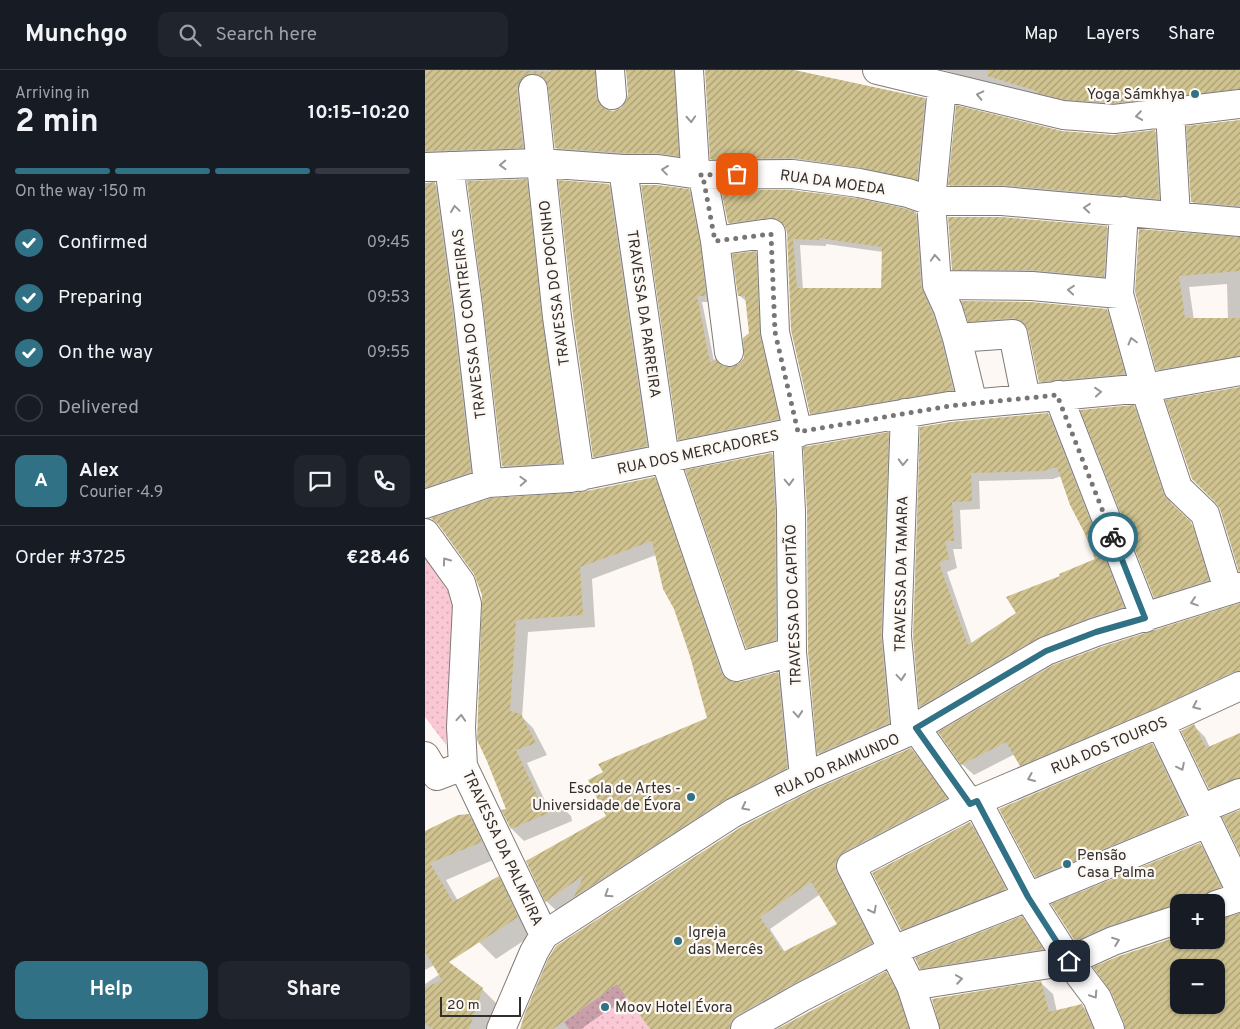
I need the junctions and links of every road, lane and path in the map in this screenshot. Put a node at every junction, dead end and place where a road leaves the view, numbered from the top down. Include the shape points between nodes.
1 (689, 70) edge
2 (877, 70) edge
3 (942, 87) junction
4 (533, 89) dead end
5 (1240, 104) edge
6 (1170, 112) junction
7 (540, 164) junction
8 (437, 166) edge
9 (623, 169) junction
10 (700, 175) junction
11 (931, 200) junction
12 (1125, 211) junction
13 (1176, 216) junction
14 (1240, 222) edge
15 (715, 241) junction
16 (937, 285) junction
17 (1119, 294) junction
18 (957, 338) junction
19 (729, 352) dead end
20 (1240, 371) edge
21 (1145, 388) junction
22 (1057, 395) junction
23 (1025, 399) junction
24 (973, 404) junction
25 (905, 413) junction
26 (793, 433) junction
27 (665, 458) junction
28 (580, 476) junction
29 (489, 483) junction
30 (425, 504) edge
31 (425, 533) edge
32 (1234, 588) edge
33 (1145, 618) junction
34 (792, 652) junction
35 (1240, 686) edge
36 (1160, 723) junction
37 (911, 731) junction
38 (463, 766) junction
39 (429, 772) edge
40 (804, 777) junction
41 (1240, 792) edge
42 (974, 803) junction
43 (1204, 816) junction
44 (1240, 890) edge
45 (1028, 897) junction
46 (1240, 897) edge
47 (1225, 903) edge
48 (1170, 921) edge
49 (544, 935) junction
50 (893, 950) junction
51 (1069, 961) junction
52 (911, 986) junction
53 (501, 1029) edge
54 (745, 1029) edge
55 (925, 1029) edge
56 (1110, 1029) edge

1 -> 10 street via 695,168
2 - 3 street
6 -> 3 street via 1114,120 1063,115
3 - 11 street
4 - 7 street, TRAVESSA DO POCINHO
5 - 6 street
6 - 13 street
7 -> 8 street, RUA DA MOEDA
7 - 9 street, RUA DA MOEDA
7 - 28 street, TRAVESSA DO POCINHO via 557,317
29 -> 8 street, TRAVESSA DO CONTREIRAS via 468,306
10 -> 9 street, RUA DA MOEDA via 658,169
9 - 27 street, TRAVESSA DA PARREIRA
10 - 11 street, RUA DA MOEDA via 792,174 859,183
10 - 15 street
12 -> 11 street, RUA DA MOEDA via 1002,201
16 -> 11 street
12 - 13 street, RUA DA MOEDA
12 - 17 street
13 - 14 street, RUA DA MOEDA
15 - 19 street
15 - 26 street, TRAVESSA DO CAPITÃO via 771,234 775,332
17 -> 16 street via 1032,286
16 - 18 street
21 -> 17 street
18 - 23 street via 1013,334
18 - 24 street
20 - 21 street, RUA DOS MERCADORES
22 -> 21 street, RUA DOS MERCADORES
21 - 32 street via 1178,488 1205,514
22 - 23 street, RUA DOS MERCADORES
22 - 33 street
23 - 24 street, RUA DOS MERCADORES
24 - 25 street, RUA DOS MERCADORES
25 - 26 street, RUA DOS MERCADORES
25 -> 37 street, TRAVESSA DA TAMARA via 897,636
26 - 27 street, RUA DOS MERCADORES
26 -> 34 street, TRAVESSA DO CAPITÃO
27 - 28 street, RUA DOS MERCADORES
27 - 34 street, TRAVESSA DA PARREIRA via 736,667
29 -> 28 street, RUA DOS MERCADORES
29 - 30 street, RUA DOS MERCADORES
38 -> 31 street, TRAVESSA DA PALMEIRA via 461,727 467,604 461,583
32 -> 33 street, RUA DO RAIMUNDO
33 - 37 street, RUA DO RAIMUNDO via 1046,651
34 -> 40 street, TRAVESSA DO CAPITÃO
35 -> 36 street, RUA DOS TOUROS
36 -> 42 street, RUA DOS TOUROS
36 -> 43 street
37 - 40 street, RUA DO RAIMUNDO
37 - 42 street
38 - 39 street
38 - 49 street, TRAVESSA DA PALMEIRA
40 -> 49 street, RUA DO RAIMUNDO via 733,813
41 - 43 street
42 - 45 street
42 -> 50 street, RUA DOS TOUROS via 851,866
43 - 44 street
43 - 45 street
45 - 50 street
45 - 51 street
46 - 47 street
51 -> 48 street
49 - 53 street
50 - 52 street
50 - 54 street
52 -> 51 street
51 -> 56 street via 1097,998
52 - 55 street

